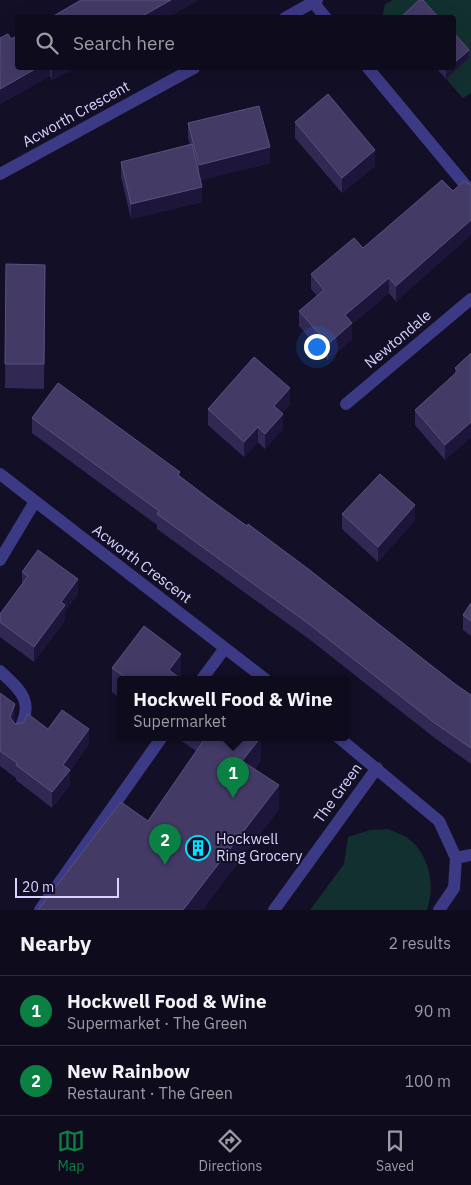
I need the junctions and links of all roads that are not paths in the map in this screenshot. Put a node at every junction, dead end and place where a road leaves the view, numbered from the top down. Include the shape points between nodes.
1 (315, 1) edge
2 (290, 15) edge
3 (324, 15) edge
4 (190, 70) edge
5 (370, 70) edge
6 (0, 174) edge
7 (471, 192) edge
8 (471, 299) edge
9 (346, 404) dead end
10 (0, 474) edge
11 (34, 503) junction
12 (0, 560) edge
13 (224, 648) junction
14 (0, 672) edge
15 (204, 676) edge
16 (260, 676) edge
17 (18, 732) edge
18 (159, 741) edge
19 (343, 741) edge
20 (376, 768) junction
21 (471, 855) edge
22 (456, 858) junction
23 (40, 910) edge
24 (274, 910) edge
25 (439, 910) edge

1 - 2 street
1 - 3 street
4 - 6 street, Acworth Crescent
5 - 7 street
8 - 9 street, Newtondale
10 - 11 street, Acworth Crescent
11 - 12 street
11 - 13 street, Acworth Crescent
13 - 15 street
13 - 16 street, Acworth Crescent
14 - 17 street via 18,688 27,703 26,717
18 - 23 street
19 - 20 street
20 - 22 street via 439,821
20 - 24 street, The Green
21 - 22 street
22 - 25 street via 454,888

